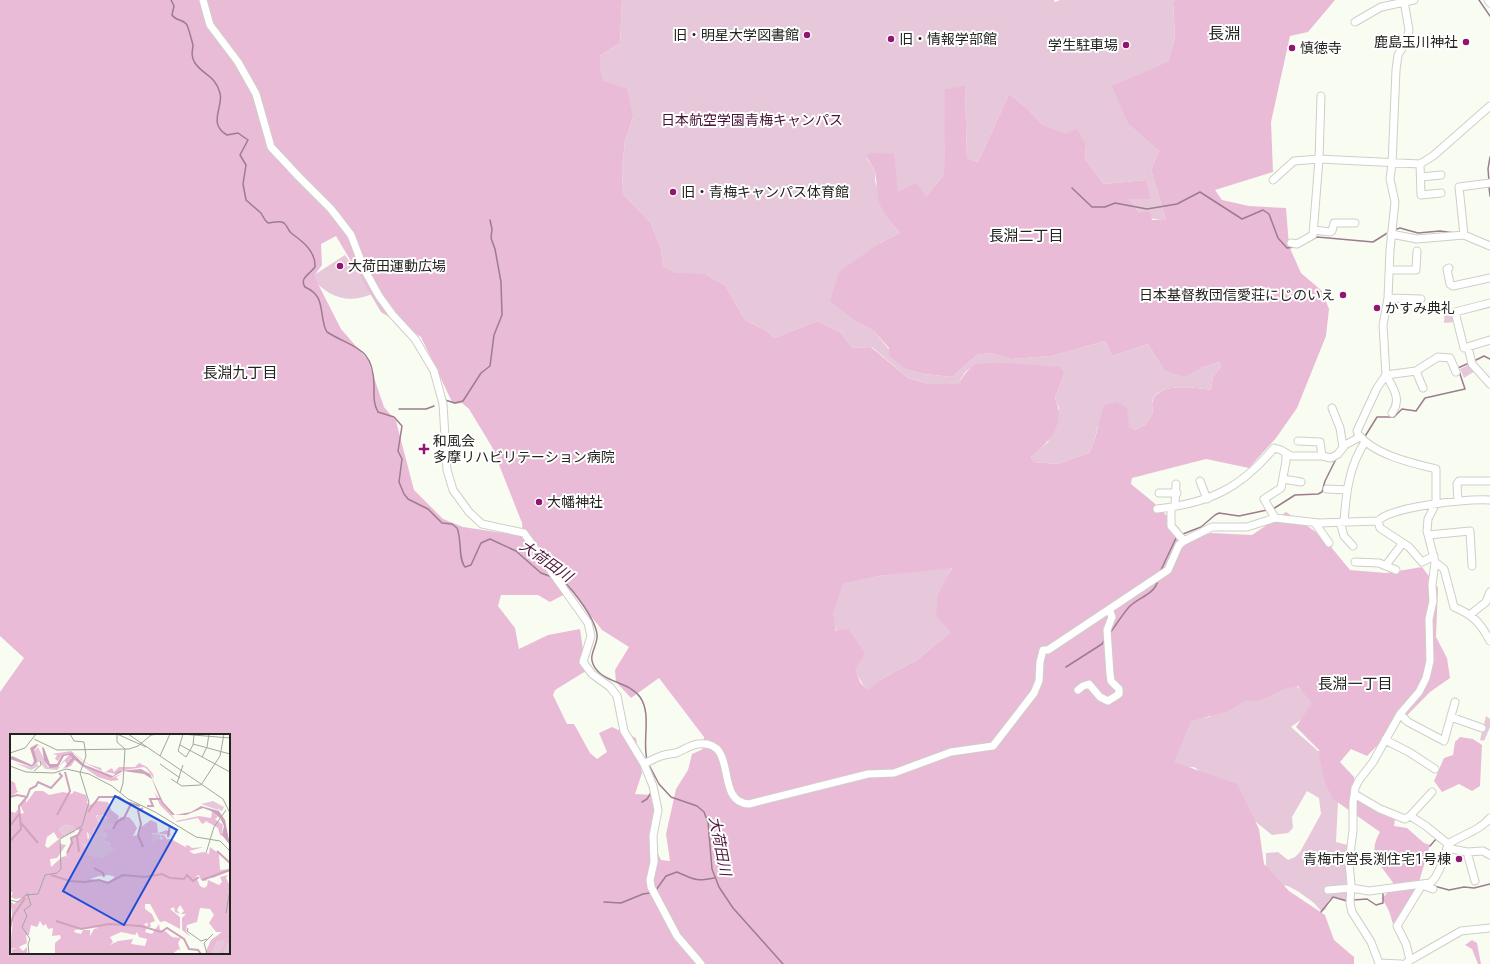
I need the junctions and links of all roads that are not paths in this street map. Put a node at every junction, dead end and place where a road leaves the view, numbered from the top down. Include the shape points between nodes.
1 (203, 0) edge
2 (1414, 0) edge
3 (1488, 0) edge
4 (1404, 1) junction
5 (1490, 3) edge
6 (1355, 22) dead end
7 (1322, 96) dead end
8 (1490, 106) edge
9 (1319, 158) junction
10 (1392, 164) junction
11 (1420, 164) junction
12 (1442, 175) dead end
13 (1421, 177) junction
14 (1273, 180) dead end
15 (1488, 183) edge
16 (1441, 193) dead end
17 (1355, 223) dead end
18 (1314, 230) junction
19 (1392, 231) junction
20 (1464, 233) junction
21 (1291, 243) dead end
22 (1490, 246) edge
23 (1417, 251) dead end
24 (1449, 268) dead end
25 (1390, 270) junction
26 (1490, 278) edge
27 (1388, 298) junction
28 (1421, 298) dead end
29 (1490, 304) edge
30 (1490, 340) edge
31 (1468, 347) junction
32 (1416, 371) junction
33 (1456, 372) dead end
34 (1386, 376) junction
35 (1490, 384) edge
36 (1422, 388) dead end
37 (1332, 408) dead end
38 (1392, 412) dead end
39 (1363, 440) junction
40 (1298, 441) dead end
41 (1344, 447) junction
42 (1286, 454) junction
43 (1322, 456) junction
44 (1283, 479) junction
45 (1200, 481) dead end
46 (1490, 481) edge
47 (1301, 482) dead end
48 (1176, 484) dead end
49 (1327, 489) dead end
50 (1347, 490) junction
51 (1159, 493) dead end
52 (1176, 493) junction
53 (1207, 499) junction
54 (1490, 500) edge
55 (1458, 501) junction
56 (1436, 503) junction
57 (1173, 507) junction
58 (1157, 509) dead end
59 (1275, 518) junction
60 (1378, 521) junction
61 (1342, 522) junction
62 (1315, 523) junction
63 (1428, 535) junction
64 (1184, 541) junction
65 (1329, 543) dead end
66 (1402, 544) junction
67 (1352, 546) dead end
68 (1434, 559) junction
69 (1355, 562) dead end
70 (1386, 565) junction
71 (1472, 566) dead end
72 (1396, 570) dead end
73 (1490, 592) edge
74 (1109, 609) junction
75 (1471, 614) junction
76 (1488, 632) edge
77 (1490, 641) edge
78 (1078, 690) dead end
79 (1455, 702) dead end
80 (1400, 714) junction
81 (1451, 717) junction
82 (1482, 728) dead end
83 (1385, 740) junction
84 (647, 762) junction
85 (1435, 769) dead end
86 (1432, 792) dead end
87 (1356, 795) junction
88 (1410, 816) junction
89 (1490, 818) edge
90 (1448, 846) junction
91 (1467, 852) junction
92 (1490, 855) edge
93 (1475, 881) dead end
94 (1422, 887) junction
95 (1351, 888) junction
96 (1432, 889) dead end
97 (1328, 890) dead end
98 (1490, 928) edge
99 (1407, 962) edge
100 (700, 964) edge
101 (1378, 964) edge
102 (1401, 964) edge

1 - 84 street via 210,25 238,62 256,94 271,146 331,209 351,235 364,269 379,296 415,338 434,372 443,404 447,470 453,490 469,512 482,524 524,533 590,627 592,636 583,662 592,674 610,687 617,696 624,732
2 - 4 street
3 - 5 street
4 - 6 street via 1381,7
4 - 10 street via 1409,30 1407,40 1398,54
7 - 9 street
8 - 11 street via 1433,156
9 - 10 street
9 - 14 street via 1294,161
9 - 18 street
10 - 11 street
10 - 19 street
11 - 13 street
12 - 13 street
13 - 16 street via 1421,194
15 - 20 street via 1459,187
17 - 18 street via 1334,223 1330,232
18 - 21 street via 1313,235 1304,241
19 - 20 street via 1417,239
19 - 25 street
20 - 22 street
23 - 25 street via 1416,270
24 - 26 street via 1447,269 1450,284 1453,286
25 - 27 street
27 - 28 street
27 - 34 street via 1383,325
29 - 31 street via 1455,312 1464,348
30 - 31 street
31 - 35 street via 1472,362
32 - 33 street via 1438,357 1450,358
32 - 34 street
32 - 36 street
34 - 38 street via 1396,392 1396,406
34 - 39 street via 1377,388 1357,431
37 - 41 street
39 - 41 street
39 - 50 street via 1354,459
39 - 56 street via 1403,461 1436,470
40 - 43 street via 1320,442
41 - 43 street via 1332,458
42 - 43 street
42 - 44 street
42 - 53 street via 1274,448 1242,479 1217,496
44 - 47 street
44 - 59 street via 1281,488 1264,499
45 - 53 street
46 - 55 street via 1459,481
48 - 52 street
49 - 50 street
50 - 61 street
51 - 52 street
52 - 57 street
53 - 57 street
54 - 55 street
55 - 56 street
56 - 60 street via 1386,515
56 - 63 street via 1427,523
57 - 58 street
57 - 64 street via 1171,526
59 - 62 street
59 - 64 street via 1247,527 1212,527
60 - 61 street
60 - 66 street via 1380,528
61 - 62 street
61 - 67 street via 1344,536
62 - 65 street
63 - 68 street
63 - 71 street via 1470,531
64 - 74 street via 1176,550 1168,570
66 - 68 street via 1409,547 1422,562
66 - 70 street
68 - 75 street via 1444,569 1454,607
68 - 80 street via 1428,672 1419,692
69 - 70 street via 1379,562
70 - 72 street
73 - 75 street via 1486,602
74 - 78 street via 1112,617 1107,630 1110,674 1111,681 1119,689 1119,694 1108,701 1100,698 1089,684
74 - 84 street via 1048,650 1043,650 1039,681 1034,693 993,746 957,751 894,773 868,774 749,804 740,802 733,795 723,758 711,745 692,745
75 - 76 street
76 - 77 street
79 - 81 street
80 - 81 street via 1408,722 1444,741
80 - 83 street
81 - 82 street
83 - 85 street
83 - 87 street via 1359,780
84 - 100 street via 658,810 653,836 654,862 651,887 677,936
86 - 88 street
87 - 88 street via 1404,819
87 - 95 street via 1353,802 1349,862
88 - 90 street via 1426,826
89 - 90 street
90 - 91 street
90 - 94 street via 1434,880
91 - 92 street via 1483,851
91 - 93 street
94 - 95 street via 1393,887 1369,891
94 - 96 street
94 - 99 street via 1397,926 1406,944
95 - 97 street
95 - 101 street via 1350,908 1371,942
98 - 99 street via 1461,931
101 - 102 street

